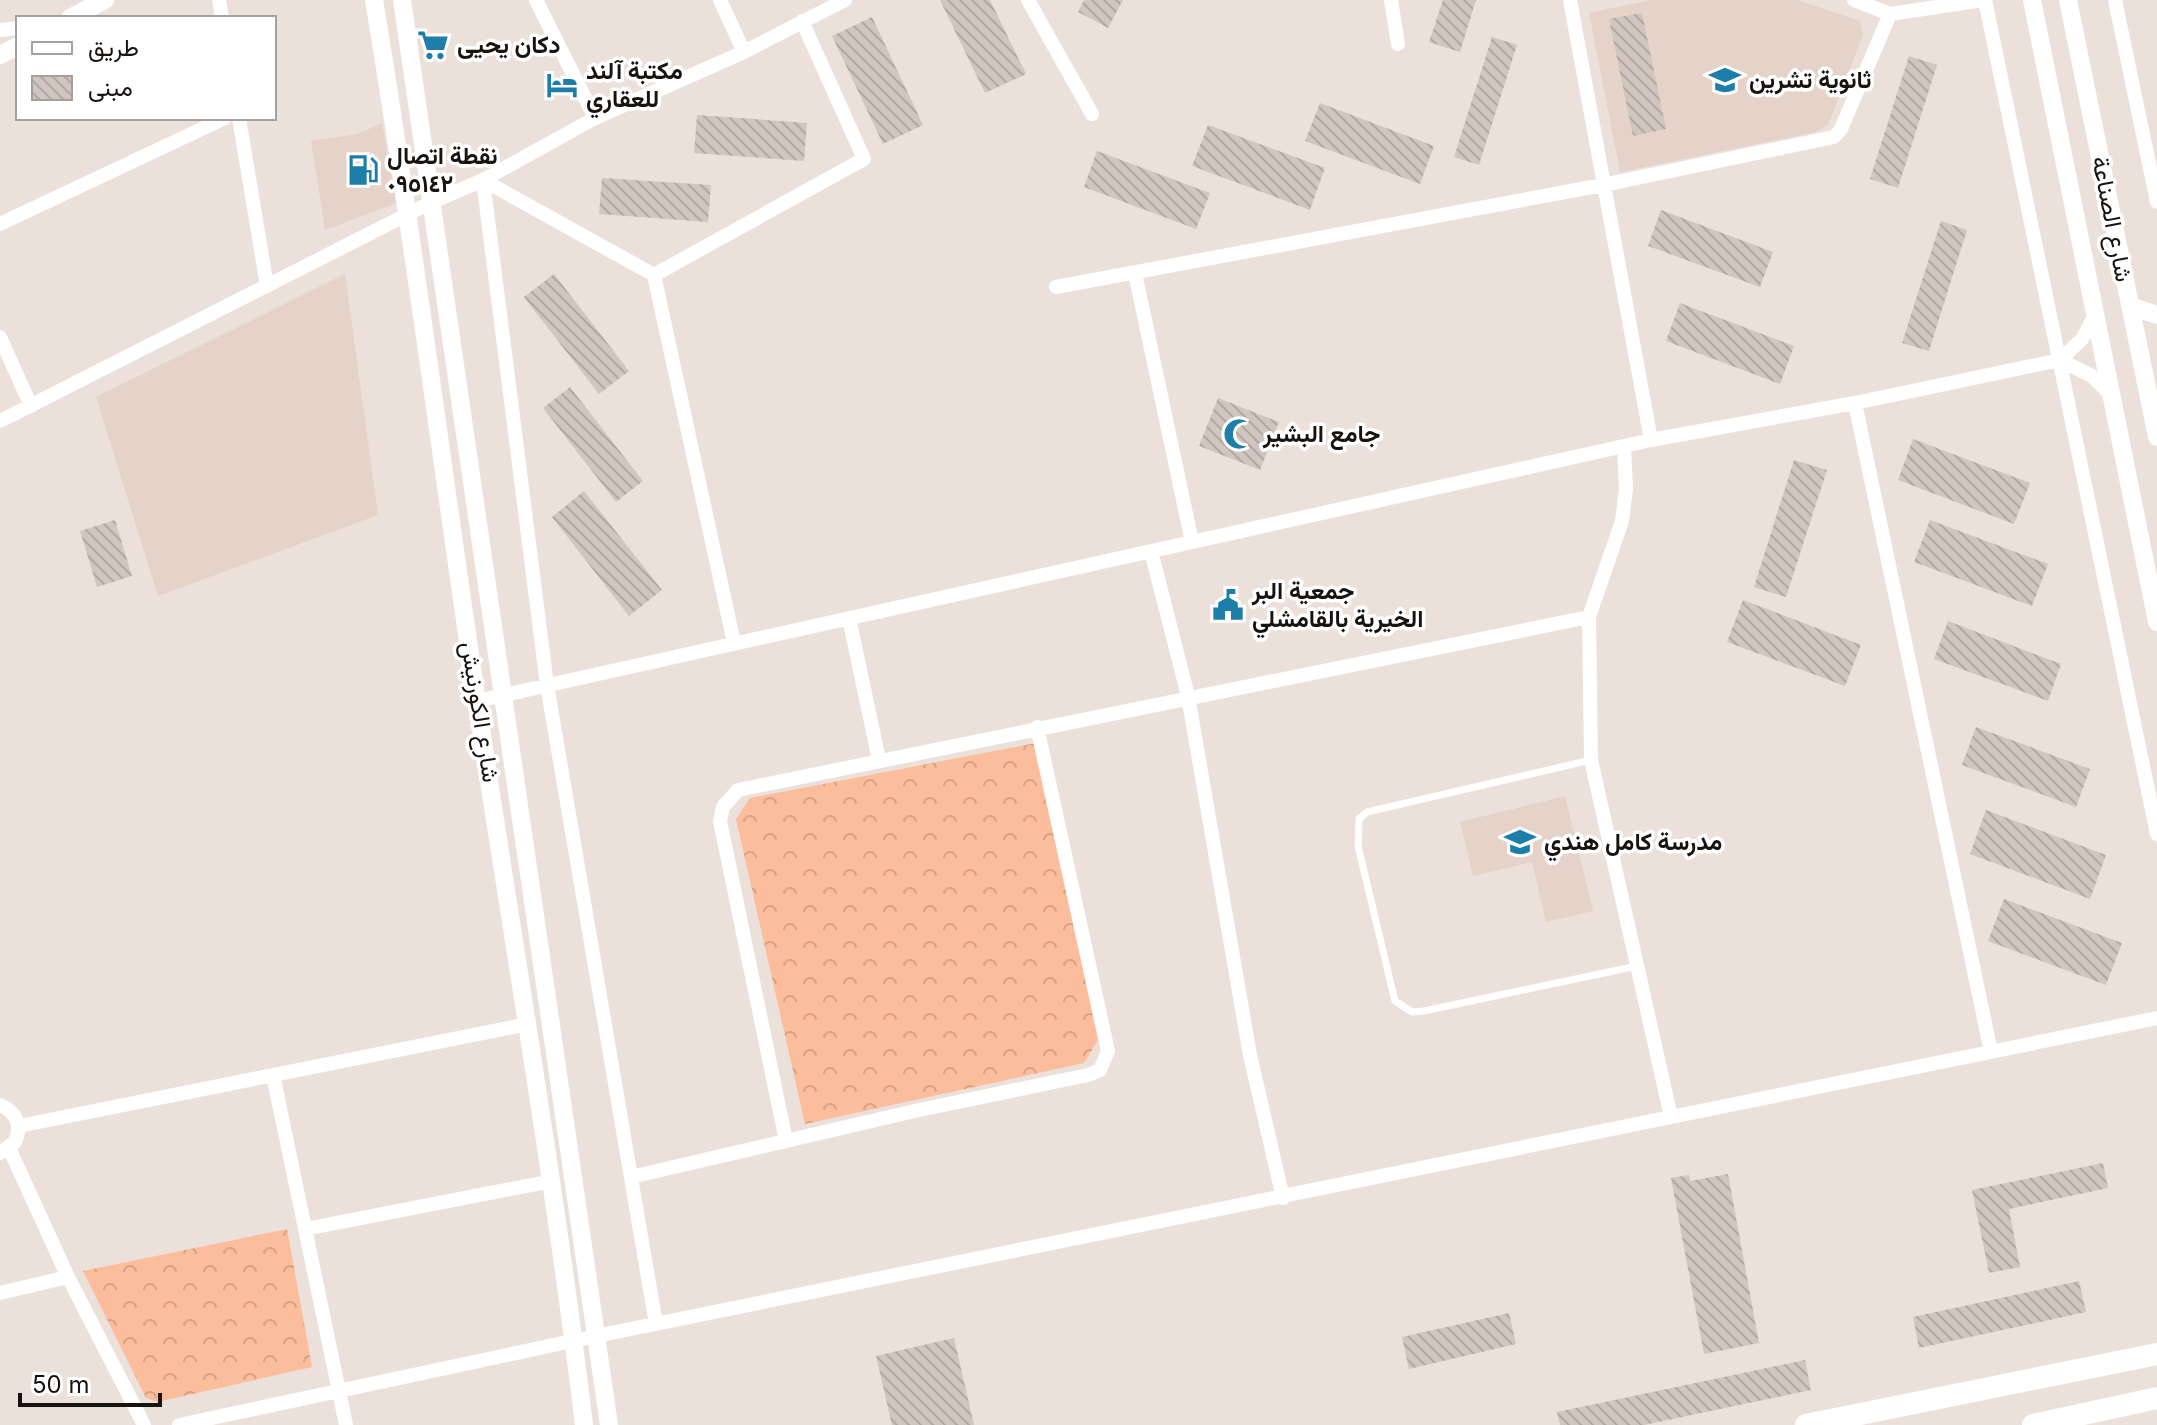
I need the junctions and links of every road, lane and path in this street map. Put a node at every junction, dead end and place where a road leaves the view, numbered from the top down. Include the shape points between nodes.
1 (105, 0) edge
2 (374, 0) edge
3 (402, 0) edge
4 (536, 0) edge
5 (720, 0) edge
6 (845, 0) edge
7 (1028, 0) edge
8 (1391, 0) edge
9 (1854, 0) edge
10 (1984, 0) edge
11 (2032, 0) edge
12 (2068, 0) edge
13 (2115, 0) edge
14 (1574, 1) edge
15 (76, 10) edge
16 (1890, 14) junction
17 (802, 21) junction
18 (1398, 44) dead end
19 (744, 52) junction
20 (1092, 114) dead end
21 (595, 118) junction
22 (221, 120) edge
23 (239, 120) edge
24 (483, 180) junction
25 (1603, 185) junction
26 (432, 202) junction
27 (2157, 202) edge
28 (410, 214) junction
29 (0, 224) edge
30 (1135, 273) junction
31 (654, 275) junction
32 (267, 286) junction
33 (1056, 287) dead end
34 (2130, 306) junction
35 (2157, 315) edge
36 (2094, 317) junction
37 (0, 337) edge
38 (2060, 360) junction
39 (2152, 380) edge
40 (2108, 392) junction
41 (1855, 403) junction
42 (31, 406) junction
43 (0, 421) edge
44 (2157, 437) edge
45 (1651, 440) junction
46 (1624, 446) junction
47 (1192, 542) junction
48 (1151, 551) junction
49 (1589, 617) junction
50 (849, 618) junction
51 (2157, 622) edge
52 (734, 643) junction
53 (547, 685) junction
54 (503, 695) junction
55 (1188, 696) junction
56 (477, 701) junction
57 (1037, 727) junction
58 (879, 760) junction
59 (1591, 760) junction
60 (2157, 834) edge
61 (1638, 966) junction
62 (2157, 1018) edge
63 (528, 1024) junction
64 (1991, 1052) junction
65 (273, 1075) junction
66 (0, 1105) edge
67 (1671, 1117) junction
68 (19, 1126) junction
69 (786, 1141) junction
70 (5, 1150) edge
71 (631, 1177) junction
72 (552, 1181) junction
73 (1283, 1198) junction
74 (305, 1229) junction
75 (68, 1277) junction
76 (0, 1293) edge
77 (656, 1324) junction
78 (596, 1336) junction
79 (574, 1341) junction
80 (2157, 1354) edge
81 (339, 1391) junction
82 (2157, 1398) edge
83 (2073, 1421) edge
84 (144, 1425) edge
85 (179, 1425) edge
86 (346, 1425) edge
87 (584, 1425) edge
88 (609, 1425) edge
89 (1806, 1425) edge
90 (2033, 1425) edge

1 - 15 street
2 - 28 street, شارع الكورنيش
3 - 26 street, شارع الكورنيش
4 - 21 street
5 - 19 street
6 - 17 street
7 - 20 street
8 - 18 street
9 - 16 street
10 - 16 street
10 - 38 street
11 - 36 street
12 - 34 street, شارع الصناعة
13 - 27 street
14 - 25 street
16 - 25 street via 1834,137
17 - 19 street
17 - 31 street via 864,159
19 - 21 street
21 - 24 street
22 - 29 street
23 - 32 street
24 - 26 street
24 - 31 street
24 - 53 street
25 - 30 street
25 - 45 street
26 - 28 street
26 - 54 street, شارع الكورنيش
28 - 32 street
28 - 56 street, شارع الكورنيش
30 - 33 street
30 - 47 street
31 - 52 street
32 - 42 street
34 - 35 street
34 - 39 street, شارع الصناعة
36 - 38 street via 2082,339
36 - 40 street
37 - 42 street
38 - 40 street via 2092,376
38 - 41 street
38 - 60 street
39 - 44 street, شارع الصناعة
40 - 51 street
41 - 45 street
41 - 64 street
42 - 43 street
45 - 46 street
46 - 47 street
46 - 49 street via 1622,521
47 - 48 street
48 - 50 street
48 - 55 street
49 - 55 street
49 - 59 street
50 - 52 street
50 - 58 street
52 - 53 street
53 - 54 street
53 - 71 street
54 - 56 street
54 - 78 street, شارع الكورنيش
55 - 57 street
55 - 73 street via 1250,1055
56 - 63 street, شارع الكورنيش
57 - 58 street
57 - 69 street via 1108,1051 1105,1064 1088,1075
58 - 69 street via 738,790 726,800 721,814
59 - 61 street
59 - 61 lane via 1367,812 1359,819 1358,846 1395,1001 1402,1008 1424,1011
61 - 67 street
62 - 64 street
63 - 65 street
63 - 72 street, شارع الكورنيش
64 - 67 street
65 - 68 street
65 - 74 street
66 - 68 street via 12,1112
67 - 73 street
68 - 70 street
69 - 71 street
70 - 75 street
71 - 77 street
72 - 74 street
72 - 79 street, شارع الكورنيش
73 - 77 street
74 - 81 street
75 - 76 street
75 - 84 street
77 - 78 street
78 - 79 street
78 - 88 street, شارع الكورنيش
79 - 81 street
79 - 87 street, شارع الكورنيش
80 - 89 main road
81 - 85 street
81 - 86 street
82 - 83 main road
83 - 90 main road

